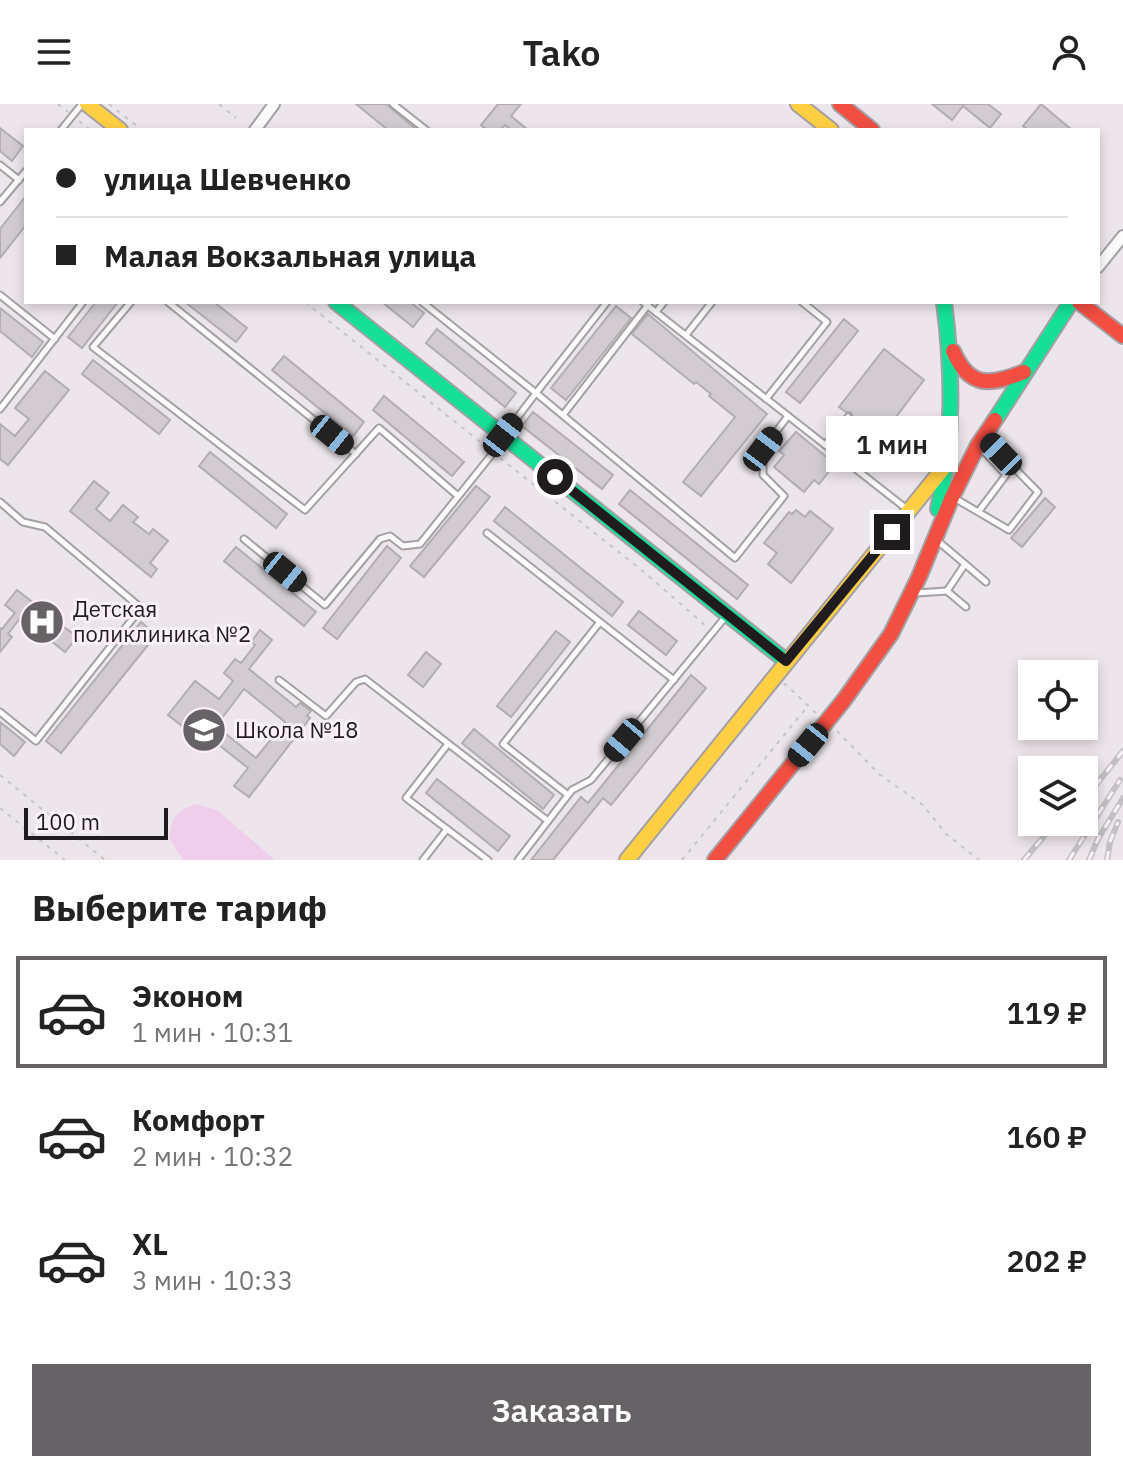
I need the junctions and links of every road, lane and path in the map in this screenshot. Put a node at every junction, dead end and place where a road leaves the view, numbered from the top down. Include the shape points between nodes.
1 (85, 104) edge
2 (109, 104) edge
3 (219, 104) edge
4 (274, 104) edge
5 (393, 104) edge
6 (798, 104) edge
7 (840, 104) edge
8 (236, 118) dead end
9 (63, 128) edge
10 (117, 128) edge
11 (139, 128) edge
12 (256, 128) edge
13 (423, 128) edge
14 (828, 128) edge
15 (870, 128) edge
16 (0, 165) edge
17 (24, 174) edge
18 (19, 180) junction
19 (0, 202) edge
20 (1123, 236) edge
21 (1100, 265) edge
22 (0, 295) edge
23 (81, 304) edge
24 (129, 304) edge
25 (170, 304) edge
26 (308, 304) edge
27 (339, 304) edge
28 (425, 304) edge
29 (605, 304) edge
30 (646, 304) edge
31 (662, 304) edge
32 (710, 304) edge
33 (804, 304) edge
34 (944, 304) edge
35 (1070, 304) edge
36 (1082, 304) edge
37 (656, 312) junction
38 (686, 335) junction
39 (1123, 336) edge
40 (55, 339) junction
41 (950, 344) junction
42 (1024, 372) junction
43 (536, 393) junction
44 (766, 399) junction
45 (0, 409) edge
46 (563, 415) junction
47 (788, 416) junction
48 (848, 417) dead end
49 (504, 436) junction
50 (980, 440) junction
51 (825, 445) junction
52 (494, 452) junction
53 (356, 454) junction
54 (947, 464) junction
55 (458, 496) junction
56 (952, 497) junction
57 (0, 502) edge
58 (909, 511) junction
59 (979, 511) junction
60 (487, 533) dead end
61 (244, 539) dead end
62 (935, 539) junction
63 (965, 564) junction
64 (919, 577) junction
65 (986, 582) dead end
66 (947, 591) junction
67 (911, 593) junction
68 (966, 607) dead end
69 (727, 614) junction
70 (600, 622) junction
71 (713, 632) junction
72 (786, 661) junction
73 (279, 680) dead end
74 (674, 680) junction
75 (785, 684) dead end
76 (808, 706) junction
77 (0, 712) edge
78 (827, 722) junction
79 (448, 743) junction
80 (0, 775) edge
81 (568, 795) junction
82 (0, 808) edge
83 (548, 821) junction
84 (447, 829) junction
85 (65, 860) edge
86 (105, 860) edge
87 (423, 860) edge
88 (488, 860) edge
89 (518, 860) edge
90 (627, 860) edge
91 (682, 860) edge
92 (715, 860) edge
93 (979, 860) edge

1 - 9 lane
1 - 10 main road
2 - 11 path
3 - 8 path
4 - 12 street
5 - 13 lane
6 - 14 main road
7 - 15 main road
16 - 18 lane
17 - 18 lane
18 - 19 lane
20 - 21 street
22 - 40 lane
23 - 40 lane
24 - 53 lane via 93,347 305,510
25 - 53 lane
26 - 52 path
27 - 49 main road
28 - 43 lane
29 - 43 lane
30 - 37 lane
30 - 46 lane
31 - 37 lane
32 - 38 lane
33 - 44 lane via 827,322
34 - 41 main road
35 - 42 main road
36 - 39 main road
37 - 38 lane
38 - 44 lane
40 - 45 lane
41 - 42 main road via 957,364 978,381 991,383
41 - 54 main road
42 - 50 main road
43 - 46 lane
43 - 49 lane
44 - 47 lane
46 - 47 lane via 735,558 784,496 763,475 763,449
47 - 51 lane
48 - 51 lane
49 - 52 lane
49 - 69 main road
50 - 56 main road
50 - 59 lane via 1006,475
50 - 59 lane via 1038,492 1009,530
51 - 58 lane
52 - 55 lane
52 - 71 path
53 - 55 lane via 379,428
54 - 58 main road
54 - 64 main road
55 - 61 lane via 420,544 403,546 390,536 380,539 325,605
56 - 59 lane
56 - 62 main road
57 - 77 lane via 23,522 45,527 141,608 36,741
58 - 72 main road
60 - 70 lane
62 - 63 lane
62 - 64 main road
63 - 65 lane
63 - 66 lane
64 - 67 main road
66 - 67 lane
66 - 68 lane
67 - 78 main road via 891,634
69 - 71 lane
69 - 72 main road
70 - 74 lane
70 - 81 lane via 503,744
71 - 74 lane
72 - 90 main road
73 - 79 lane via 326,716 356,682 365,679
74 - 81 lane via 591,780
75 - 76 path
76 - 78 path
76 - 91 path
78 - 92 main road
78 - 93 path
79 - 83 lane
79 - 84 lane via 406,798
80 - 86 path
81 - 83 lane
82 - 85 path
83 - 89 lane
84 - 87 lane
84 - 88 lane

